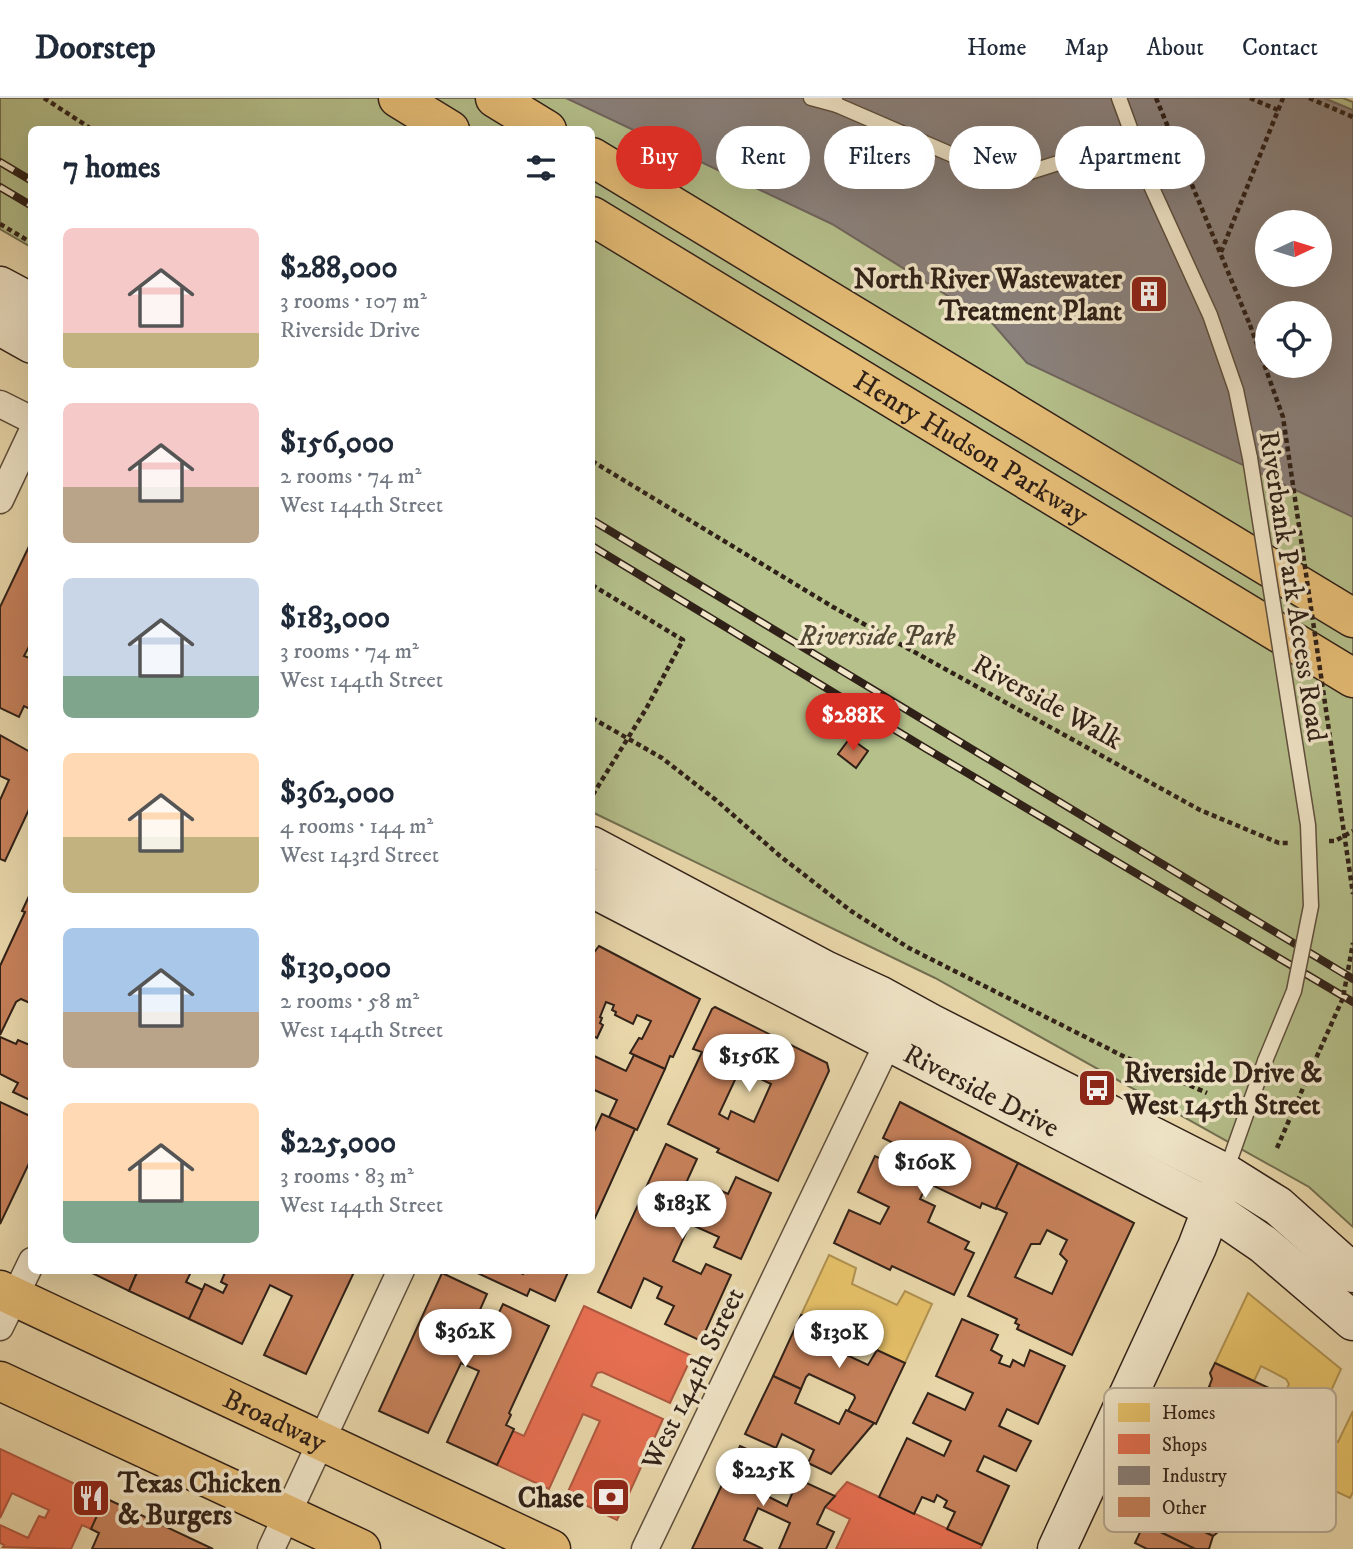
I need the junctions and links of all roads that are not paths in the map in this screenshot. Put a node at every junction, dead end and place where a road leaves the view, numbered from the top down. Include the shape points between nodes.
1 (398, 98) edge
2 (495, 98) edge
3 (811, 98) edge
4 (1119, 98) edge
5 (835, 102) edge
6 (444, 126) edge
7 (540, 126) edge
8 (1129, 126) edge
9 (595, 159) edge
10 (1055, 164) edge
11 (1152, 189) edge
12 (595, 218) edge
13 (0, 286) edge
14 (28, 301) edge
15 (0, 326) edge
16 (28, 342) edge
17 (0, 404) edge
18 (28, 418) edge
19 (28, 440) edge
20 (0, 500) edge
21 (1353, 618) edge
22 (1353, 678) edge
23 (595, 855) edge
24 (595, 890) edge
25 (905, 1008) junction
26 (888, 1043) junction
27 (1225, 1173) junction
28 (1212, 1209) junction
29 (28, 1268) edge
30 (1353, 1273) edge
31 (399, 1274) edge
32 (5, 1305) edge
33 (1353, 1321) edge
34 (0, 1381) edge
35 (1132, 1388) edge
36 (322, 1440) junction
37 (1104, 1448) edge
38 (288, 1514) junction
39 (271, 1549) edge
40 (361, 1549) edge
41 (551, 1549) edge
42 (645, 1549) edge
43 (1057, 1549) edge

1 - 6 main road
2 - 7 main road
3 - 5 lane
4 - 8 lane, Riverbank Park Access Road
5 - 10 lane via 1008,179
9 - 21 main road, Henry Hudson Parkway, bridge
11 - 27 lane, Riverbank Park Access Road, bridge via 1214,327 1236,390 1308,825 1311,906 1294,991
12 - 22 main road, Henry Hudson Parkway, bridge
13 - 14 main road
15 - 16 main road
17 - 18 street
19 - 20 street
23 - 25 main road, Riverside Drive
24 - 26 main road, Riverside Drive
25 - 26 street, West 144th Street
25 - 27 main road, Riverside Drive
26 - 28 main road, Riverside Drive
26 - 42 street, West 144th Street
27 - 28 main road
27 - 30 main road, Riverside Drive via 1278,1206
28 - 33 main road, Riverside Drive via 1262,1244
28 - 35 main road
29 - 32 street
31 - 36 street
32 - 36 main road, Broadway
34 - 38 main road
36 - 38 street
36 - 41 main road, Broadway
37 - 43 main road
38 - 39 street
38 - 40 main road

